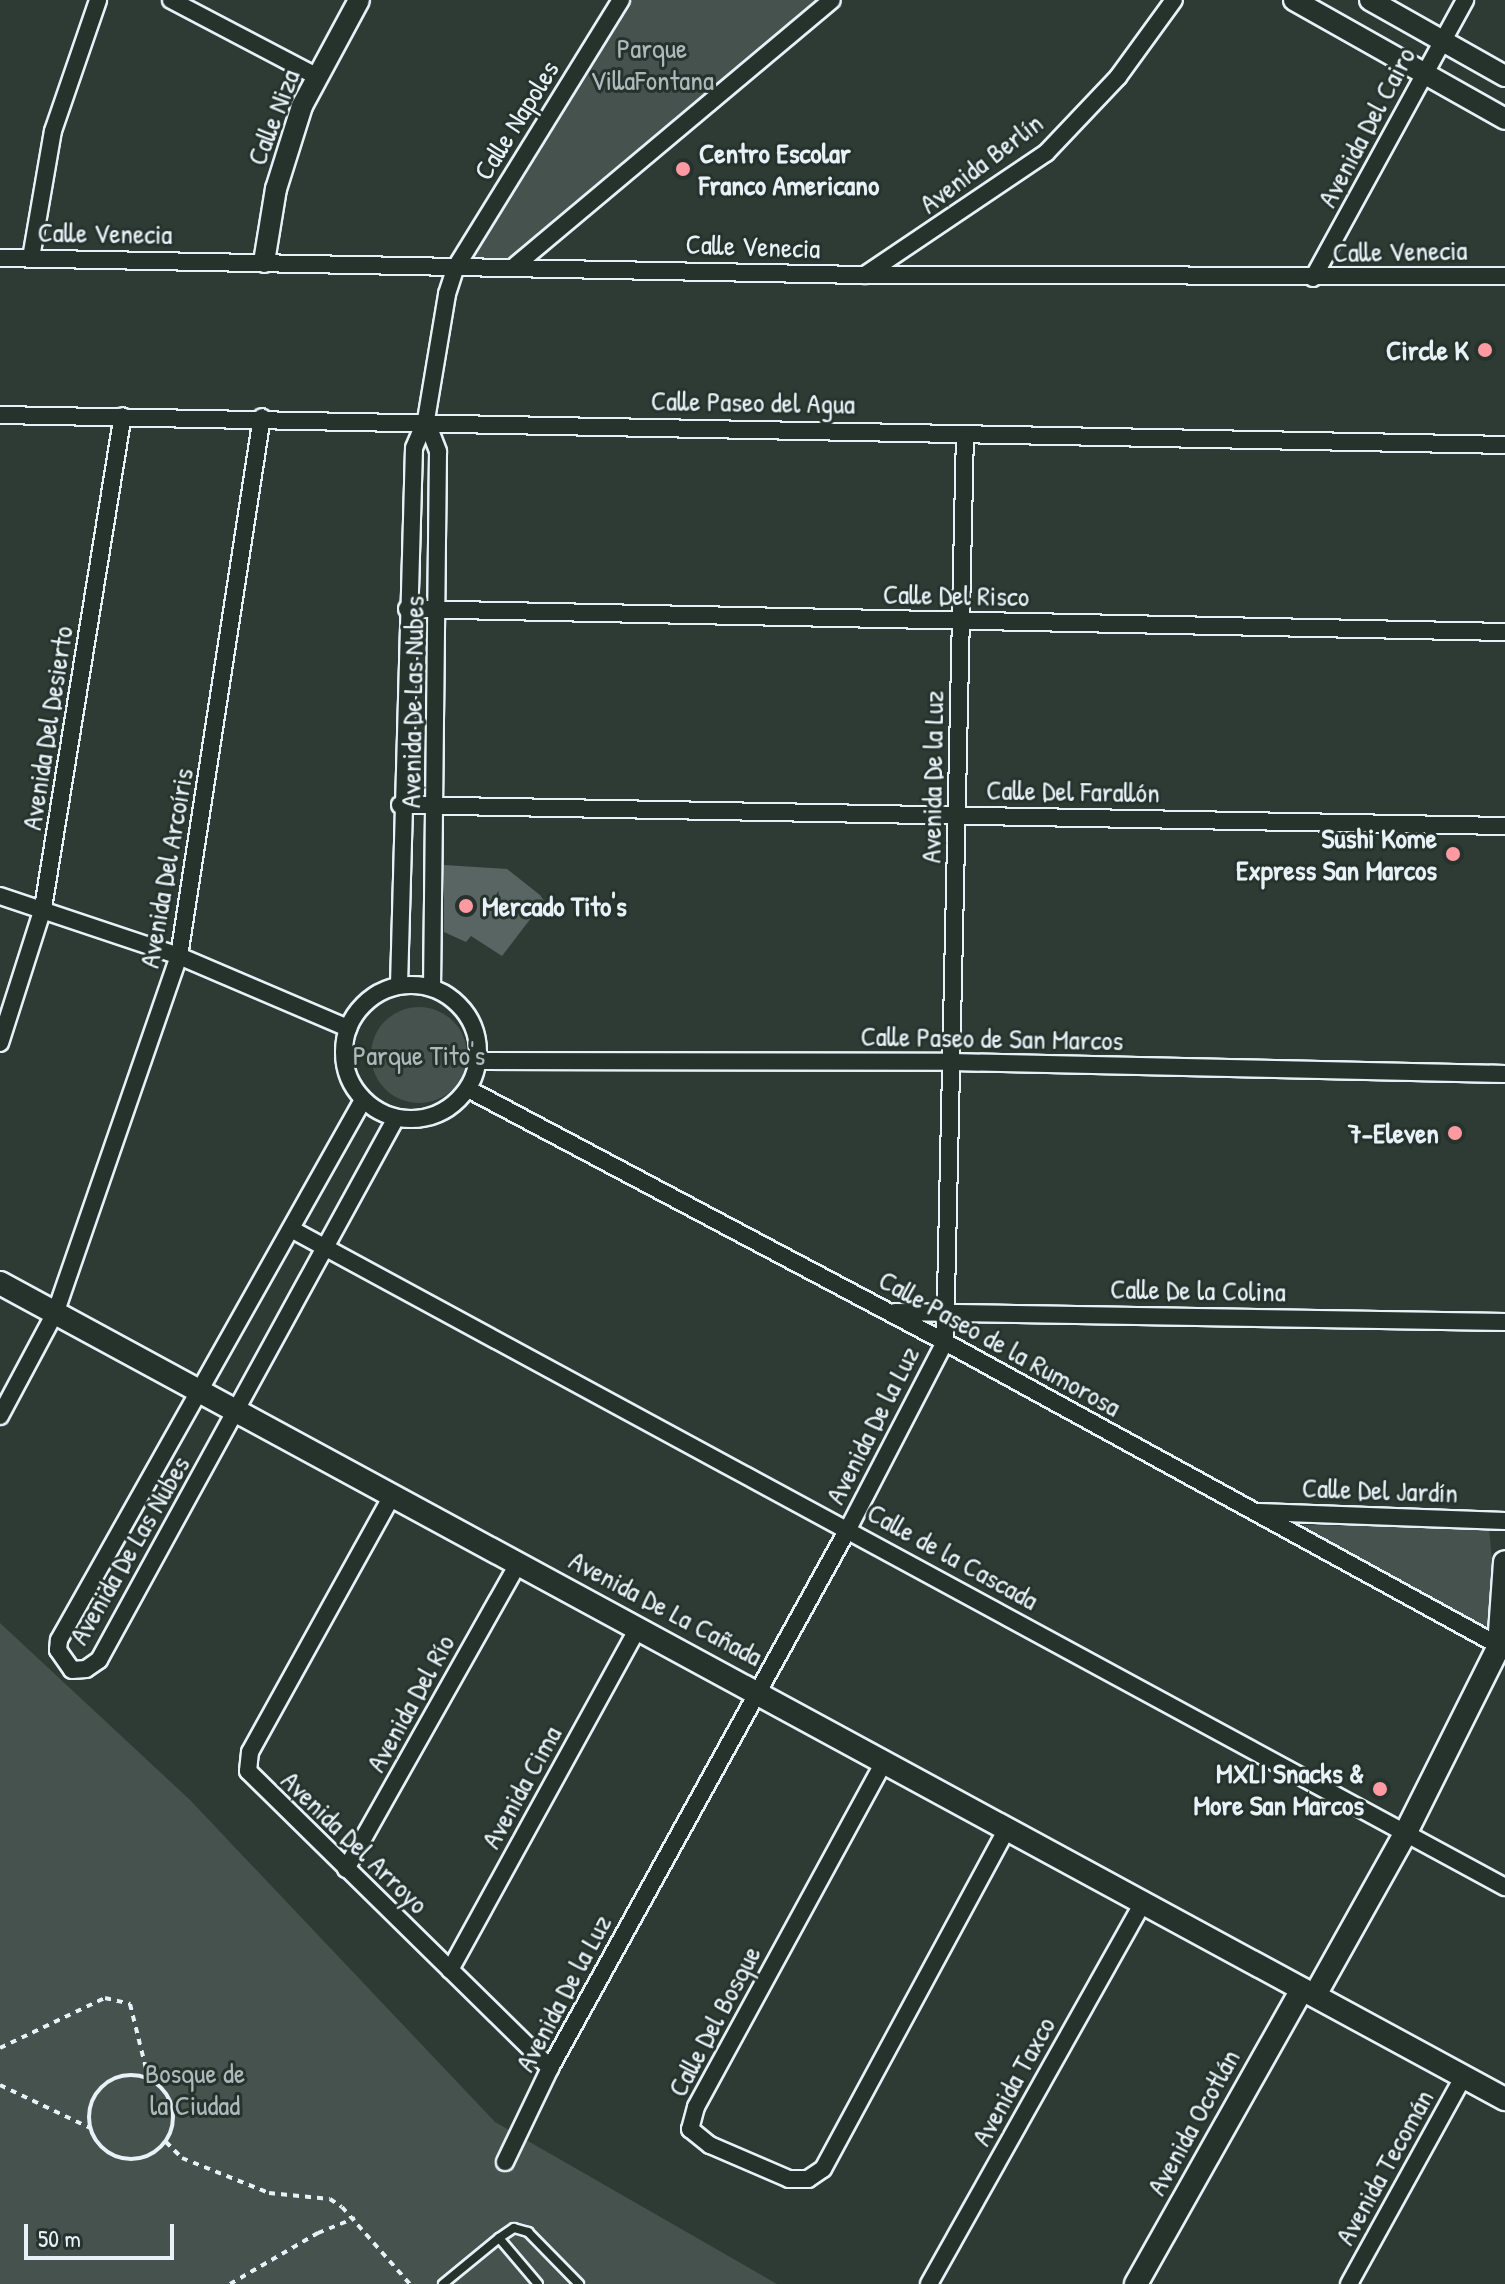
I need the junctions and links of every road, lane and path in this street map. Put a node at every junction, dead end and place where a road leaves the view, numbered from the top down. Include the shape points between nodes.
1 (98, 0) edge
2 (171, 0) edge
3 (359, 0) edge
4 (621, 0) edge
5 (832, 0) edge
6 (1174, 0) edge
7 (1294, 0) edge
8 (1370, 0) edge
9 (1465, 0) edge
10 (1442, 41) junction
11 (1424, 73) junction
12 (316, 76) junction
13 (1505, 76) edge
14 (1505, 119) edge
15 (0, 258) edge
16 (31, 258) junction
17 (264, 262) junction
18 (516, 265) junction
19 (456, 267) junction
20 (865, 275) junction
21 (1505, 276) edge
22 (1313, 278) junction
23 (0, 415) edge
24 (123, 416) junction
25 (262, 417) junction
26 (426, 420) junction
27 (965, 434) junction
28 (1505, 445) edge
29 (407, 609) junction
30 (440, 612) junction
31 (959, 621) junction
32 (1505, 632) edge
33 (400, 805) junction
34 (436, 806) junction
35 (958, 815) junction
36 (1505, 826) edge
37 (0, 896) edge
38 (43, 908) junction
39 (179, 956) junction
40 (399, 985) junction
41 (432, 987) junction
42 (348, 1028) junction
43 (0, 1043) edge
44 (478, 1061) junction
45 (952, 1062) junction
46 (1505, 1074) edge
47 (468, 1089) junction
48 (363, 1100) junction
49 (396, 1118) junction
50 (291, 1229) junction
51 (328, 1248) junction
52 (0, 1283) edge
53 (56, 1311) junction
54 (945, 1312) junction
55 (890, 1313) junction
56 (1505, 1322) edge
57 (945, 1342) junction
58 (201, 1389) junction
59 (238, 1408) junction
60 (0, 1416) edge
61 (393, 1494) junction
62 (1253, 1511) junction
63 (1505, 1521) edge
64 (848, 1529) junction
65 (519, 1562) junction
66 (1505, 1562) edge
67 (638, 1628) junction
68 (1502, 1648) edge
69 (758, 1691) junction
70 (884, 1762) junction
71 (1007, 1829) junction
72 (1406, 1832) junction
73 (346, 1869) junction
74 (1505, 1887) edge
75 (1143, 1903) junction
76 (450, 1970) junction
77 (1308, 1992) junction
78 (0, 2048) edge
79 (550, 2068) junction
80 (1464, 2076) junction
81 (148, 2077) junction
82 (0, 2085) edge
83 (1505, 2099) edge
84 (90, 2128) junction
85 (166, 2142) junction
86 (505, 2162) dead end
87 (355, 2218) junction
88 (499, 2238) junction
89 (230, 2284) edge
90 (410, 2284) edge
91 (443, 2284) edge
92 (538, 2284) edge
93 (579, 2284) edge
94 (929, 2284) edge
95 (1136, 2284) edge
96 (1349, 2284) edge

1 - 16 street via 53,131
2 - 12 street
3 - 12 street, Calle Niza
4 - 19 street, Calle Napoles
5 - 18 street
6 - 20 street, Avenida Berlín via 1118,77 1046,153
7 - 11 street
8 - 10 street
9 - 10 street, Avenida Del Cairo
10 - 11 street, Avenida Del Cairo
10 - 13 street
11 - 14 street
11 - 22 street, Avenida Del Cairo
12 - 17 street, Calle Niza via 290,140
15 - 16 street, Calle Venecia
16 - 17 street, Calle Venecia
17 - 19 street, Calle Venecia
18 - 19 street, Calle Venecia
18 - 20 street, Calle Venecia
19 - 26 street, Avenida De Las Nubes via 437,341
20 - 22 street, Calle Venecia
21 - 22 street, Calle Venecia
23 - 24 street, Calle Paseo del Agua
24 - 25 street, Calle Paseo del Agua
24 - 38 street, Avenida Del Desierto
25 - 26 street, Calle Paseo del Agua
25 - 39 street, Avenida Del Arcoíris
26 - 27 street, Calle Paseo del Agua
26 - 29 street, Avenida De Las Nubes via 414,448
26 - 30 street, Avenida De Las Nubes via 438,452
27 - 28 street, Calle Paseo del Agua
27 - 31 street, Avenida De la Luz
29 - 30 street, Calle Del Risco
29 - 33 street, Avenida De Las Nubes
30 - 31 street, Calle Del Risco
30 - 34 street, Avenida De Las Nubes
31 - 32 street, Calle Del Risco
31 - 35 street, Avenida De la Luz
33 - 34 street, Calle Del Farallón
33 - 40 street, Avenida De Las Nubes
34 - 35 street, Calle Del Farallón
34 - 41 street, Avenida De Las Nubes
35 - 36 street, Calle Del Farallón
35 - 45 street, Avenida De la Luz
37 - 38 street
38 - 39 street
38 - 43 street, Avenida Del Desierto
39 - 42 street
39 - 53 street, Avenida Del Arcoíris
40 - 41 street
40 - 42 street via 369,1000
41 - 44 street via 453,998 469,1016 478,1038
42 - 48 street via 344,1053 349,1078
44 - 45 street, Calle Paseo de San Marcos
44 - 47 street
45 - 46 street, Calle Paseo de San Marcos
45 - 54 street, Avenida De la Luz
47 - 49 street via 449,1108 423,1119
47 - 55 street, Calle Paseo de la Rumorosa
48 - 49 street
48 - 50 street, Avenida De Las Nubes
49 - 51 street, Avenida De Las Nubes
50 - 51 street, Calle de la Cascada
50 - 58 street, Avenida De Las Nubes
51 - 59 street, Avenida De Las Nubes
51 - 64 street, Calle de la Cascada
52 - 53 main road, Avenida De La Cañada
53 - 58 main road, Avenida De La Cañada
53 - 60 street, Avenida Del Arcoíris
54 - 55 street, Calle De la Colina
54 - 56 street, Calle De la Colina
54 - 57 street, Avenida De la Luz
55 - 57 street, Calle Paseo de la Rumorosa
57 - 62 street, Calle Paseo de la Rumorosa
57 - 64 street, Avenida De la Luz
58 - 59 main road, Avenida De La Cañada
58 - 59 street, Avenida De Las Nubes via 59,1640 58,1650 72,1670 99,1660
59 - 61 main road, Avenida De La Cañada
61 - 65 main road, Avenida De La Cañada
61 - 73 street, Avenida Del Arroyo via 247,1760 252,1779
62 - 63 street, Calle Del Jardín
62 - 68 street, Calle Paseo de la Rumorosa
64 - 69 street, Avenida De la Luz
64 - 72 street, Calle de la Cascada
65 - 67 main road, Avenida De La Cañada
65 - 73 street, Avenida Del Río
66 - 68 main road, Avenida Ocotlán
67 - 69 main road, Avenida De La Cañada
67 - 76 street, Avenida Cima
68 - 72 main road, Avenida Ocotlán
69 - 70 main road, Avenida De La Cañada
69 - 79 street, Avenida De la Luz
70 - 71 main road, Avenida De La Cañada
70 - 71 street, Calle Del Bosque via 696,2107 690,2129 710,2145 789,2179 808,2179 823,2169
71 - 75 main road, Avenida De La Cañada
72 - 74 street, Calle de la Cascada
72 - 77 main road, Avenida Ocotlán
73 - 76 street, Avenida Del Arroyo
75 - 77 main road, Avenida De La Cañada
75 - 94 street, Avenida Taxco
76 - 79 street, Avenida Del Arroyo
77 - 80 main road, Avenida De La Cañada
77 - 95 main road, Avenida Ocotlán
78 - 81 path via 105,1998 130,2004
79 - 86 street, Avenida De la Luz
80 - 83 main road, Avenida De La Cañada
80 - 96 street, Avenida Tecomán
81 - 84 path via 129,2074 111,2079 96,2092 89,2109
81 - 85 path via 163,2088 172,2105 173,2124
82 - 84 path
84 - 85 path via 99,2145 114,2156 142,2157
85 - 87 path via 182,2158 218,2174 269,2193 330,2199
87 - 89 path via 318,2233
87 - 90 path
88 - 91 lane
88 - 92 lane
88 - 93 lane via 514,2228 528,2232

